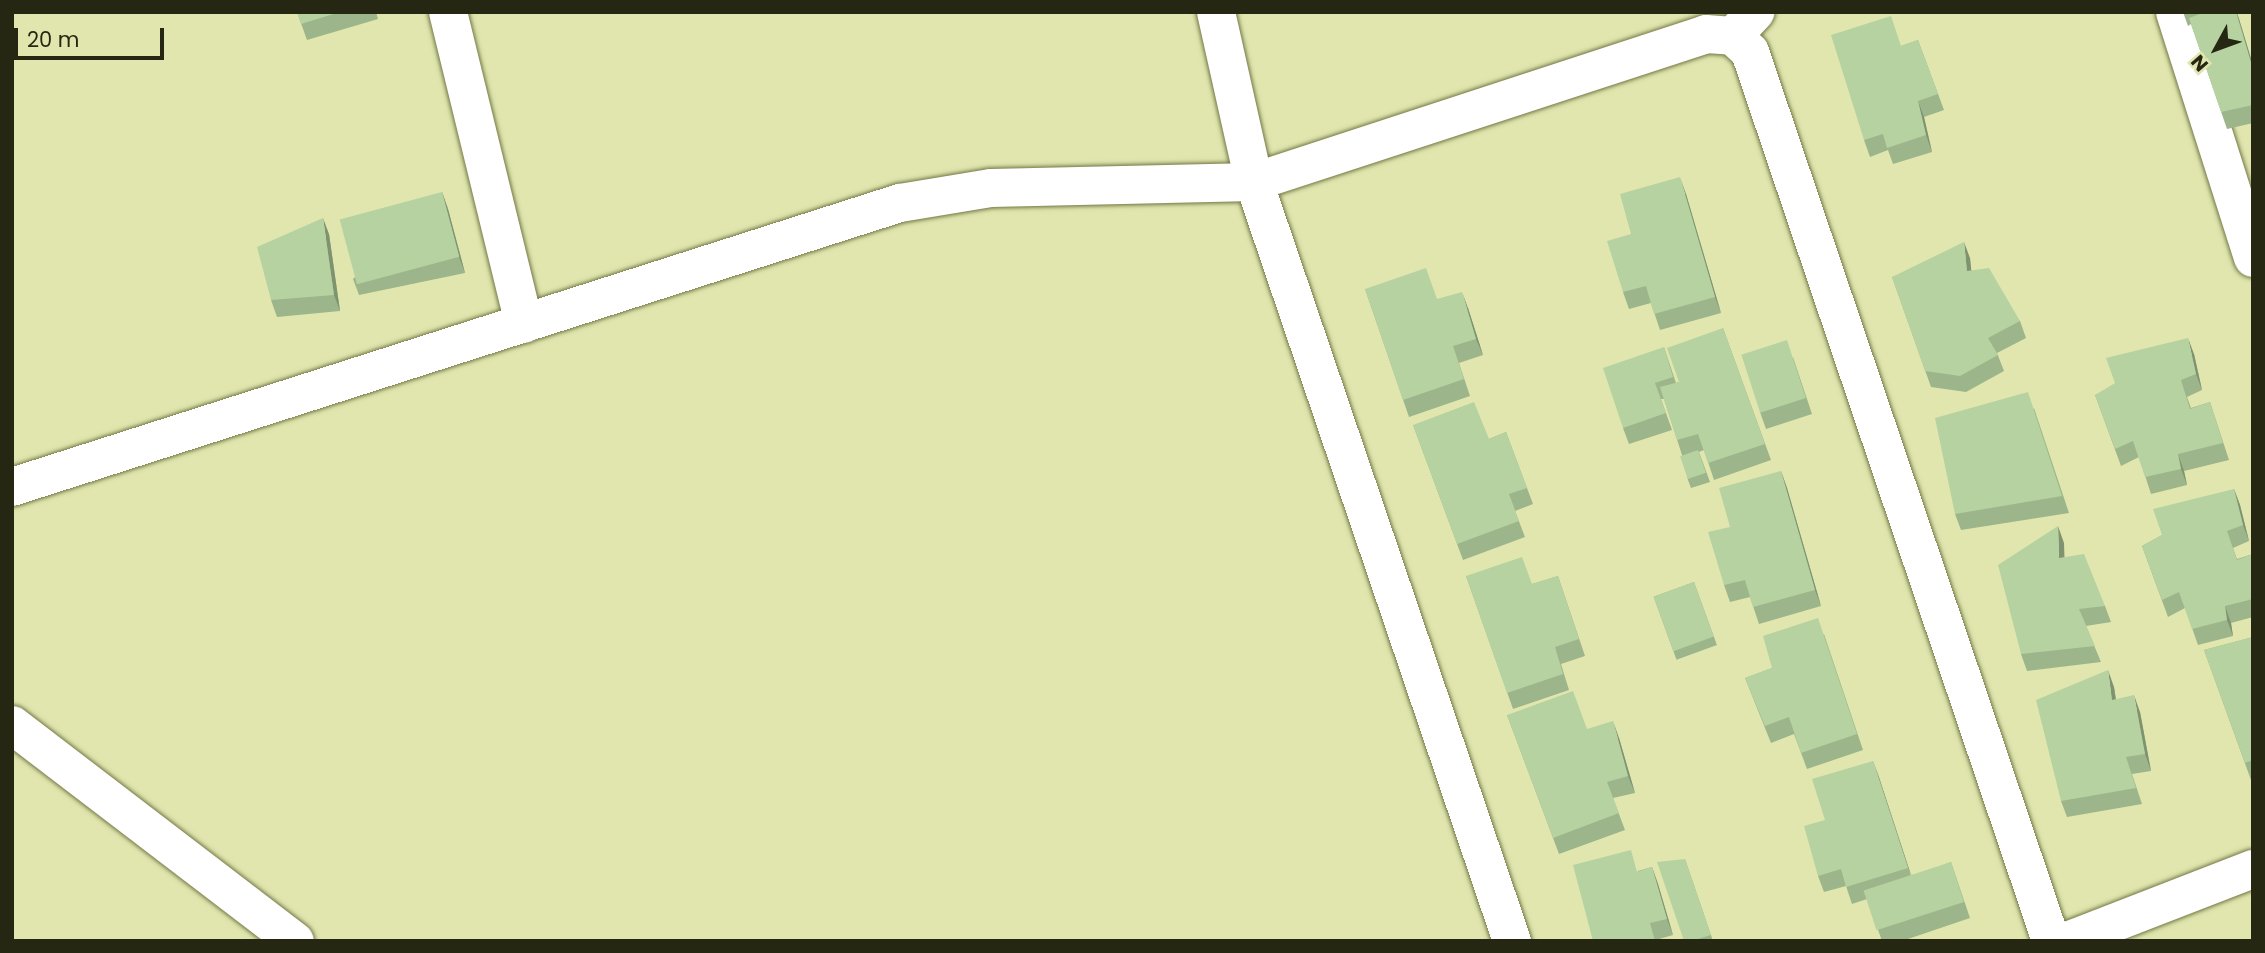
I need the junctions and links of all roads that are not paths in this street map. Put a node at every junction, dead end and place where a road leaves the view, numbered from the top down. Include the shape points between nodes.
1 (448, 12) edge
2 (1216, 12) edge
3 (2175, 12) edge
4 (1738, 20) edge
5 (1254, 182) junction
6 (2253, 258) edge
7 (524, 324) junction
8 (12, 486) edge
9 (12, 725) edge
10 (2253, 869) edge
11 (295, 941) edge
12 (1512, 941) edge
13 (2051, 941) edge
14 (2067, 941) edge

1 - 7 street
2 - 5 street
3 - 6 street
4 - 5 street
4 - 13 street
5 - 7 street via 990,188 900,203
5 - 12 street
7 - 8 street
9 - 11 street
10 - 14 street

